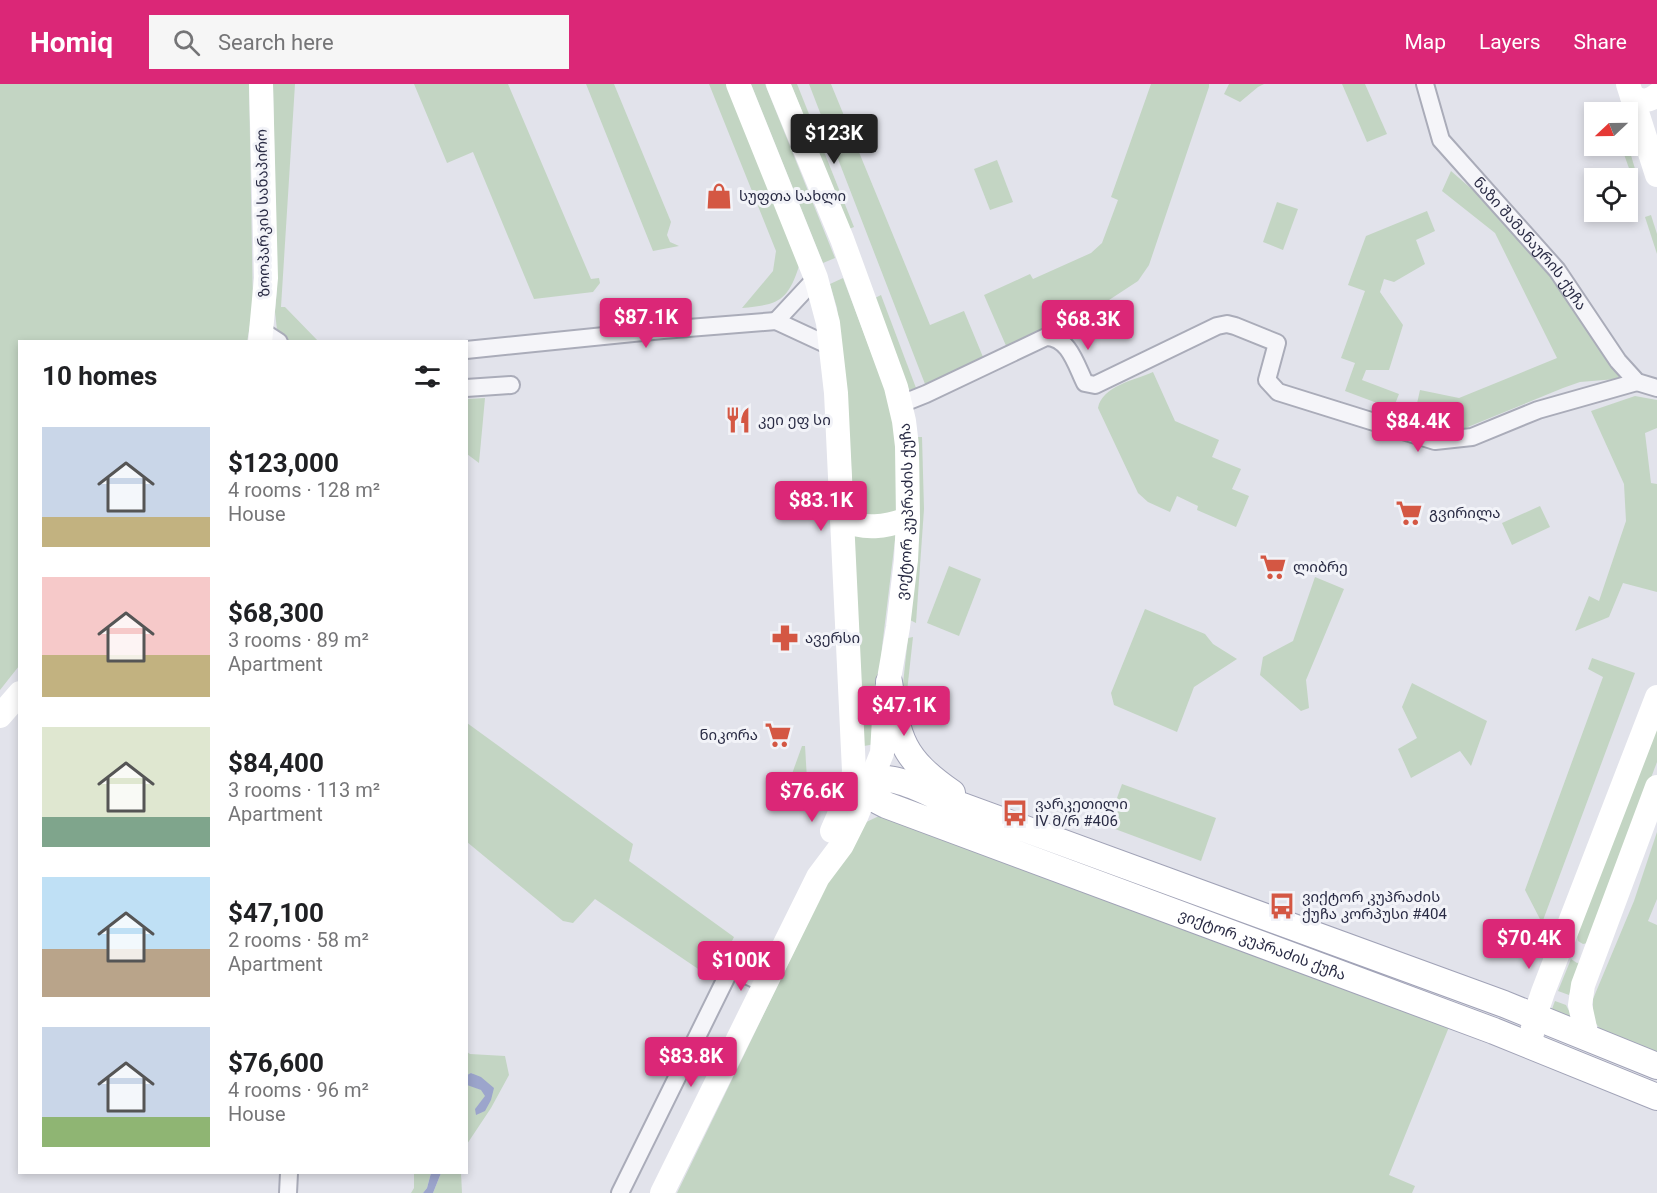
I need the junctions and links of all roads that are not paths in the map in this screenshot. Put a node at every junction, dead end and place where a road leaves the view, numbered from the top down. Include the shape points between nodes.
1 (261, 84) edge
2 (738, 84) edge
3 (778, 84) edge
4 (1425, 84) edge
5 (1630, 90) edge
6 (1657, 95) edge
7 (1652, 129) edge
8 (1657, 175) edge
9 (851, 261) junction
10 (816, 278) junction
11 (776, 321) junction
12 (267, 338) edge
13 (832, 347) junction
14 (468, 350) edge
15 (1636, 382) junction
16 (511, 386) dead end
17 (468, 388) edge
18 (1657, 388) edge
19 (901, 404) junction
20 (908, 519) junction
21 (842, 520) junction
22 (889, 682) junction
23 (18, 695) edge
24 (1657, 697) edge
25 (0, 717) edge
26 (864, 786) junction
27 (1657, 787) edge
28 (979, 812) junction
29 (1564, 937) junction
30 (1597, 950) junction
31 (765, 984) junction
32 (1535, 1016) junction
33 (1587, 1037) junction
34 (1530, 1046) junction
35 (1657, 1066) edge
36 (1657, 1096) edge
37 (289, 1174) edge
38 (288, 1193) edge
39 (620, 1193) edge
40 (662, 1193) edge

1 - 12 main road, ზოოპარკის სანაპირო
2 - 10 main road
3 - 9 main road, ვიქტორ კუპრაძის ქუჩა
4 - 15 street, ნაზი შამანაურის ქუჩა via 1441,140 1557,270
5 - 6 main road via 1640,101
5 - 7 main road
7 - 8 main road
9 - 10 main road
9 - 19 main road, ვიქტორ კუპრაძის ქუჩა
10 - 11 street
10 - 13 main road
11 - 13 street
11 - 14 street
13 - 21 main road
15 - 18 street
15 - 19 street via 1538,410 1472,437 1435,441 1278,392 1267,380 1277,343 1227,324 1095,386 1084,383 1066,345 1059,338 1046,337
16 - 17 street
19 - 20 main road, ვიქტორ კუპრაძის ქუჩა via 907,446
20 - 21 main road via 875,527
20 - 22 main road, ვიქტორ კუპრაძის ქუჩა
21 - 26 main road via 854,751
22 - 26 main road, ვიქტორ კუპრაძის ქუჩა via 882,753
22 - 28 main road via 898,732 908,752 929,776
23 - 25 main road
24 - 29 main road
26 - 28 main road, ვიქტორ კუპრაძის ქუჩა via 885,777
26 - 31 main road via 842,845 818,877
26 - 34 main road, ვიქტორ კუპრაძის ქუჩა via 886,805
27 - 30 main road
28 - 32 main road, ვიქტორ კუპრაძის ქუჩა
29 - 30 main road via 1575,952
29 - 32 main road
30 - 33 main road via 1583,985 1580,1005
31 - 39 street via 731,968
31 - 40 main road
32 - 33 main road, ვიქტორ კუპრაძის ქუჩა
32 - 34 main road
33 - 35 main road, ვიქტორ კუპრაძის ქუჩა
34 - 36 main road, ვიქტორ კუპრაძის ქუჩა
37 - 38 street

